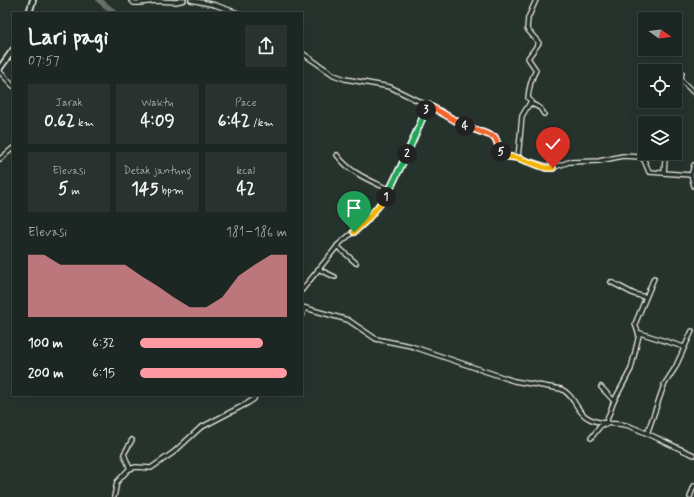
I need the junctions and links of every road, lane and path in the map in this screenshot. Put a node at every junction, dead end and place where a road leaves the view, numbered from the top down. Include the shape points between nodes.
1 (33, 0) edge
2 (130, 0) edge
3 (184, 0) edge
4 (190, 0) edge
5 (536, 0) edge
6 (224, 11) edge
7 (29, 12) edge
8 (12, 51) edge
9 (303, 54) edge
10 (0, 68) edge
11 (0, 72) edge
12 (682, 81) edge
13 (12, 85) edge
14 (694, 93) edge
15 (530, 103) junction
16 (428, 105) junction
17 (544, 114) dead end
18 (12, 149) edge
19 (337, 155) dead end
20 (0, 158) edge
21 (518, 158) junction
22 (665, 160) dead end
23 (694, 165) edge
24 (664, 173) junction
25 (691, 175) junction
26 (694, 186) edge
27 (390, 190) junction
28 (337, 246) junction
29 (356, 263) dead end
30 (318, 269) junction
31 (335, 277) dead end
32 (654, 278) dead end
33 (611, 282) dead end
34 (303, 289) edge
35 (645, 297) junction
36 (303, 308) edge
37 (692, 331) dead end
38 (640, 333) junction
39 (684, 347) junction
40 (601, 387) dead end
41 (255, 396) edge
42 (614, 401) junction
43 (604, 424) junction
44 (647, 434) junction
45 (592, 438) dead end
46 (132, 440) dead end
47 (694, 455) edge
48 (130, 469) junction
49 (694, 486) edge
50 (114, 497) edge
51 (690, 497) edge

1 - 7 main road
2 - 3 street via 136,3
4 - 6 street
5 - 15 street via 527,26 527,32 539,43 528,58 536,68 530,86
8 - 10 main road
9 - 16 street via 334,75 390,87
11 - 13 street
12 - 14 street
15 - 17 street via 540,108
15 - 21 street via 522,116
16 - 21 street via 463,125 495,137 502,155
16 - 27 street
18 - 20 street
19 - 27 street via 358,175
21 - 24 street via 552,168 569,162 595,162 635,156 644,159 649,172
22 - 24 street
23 - 25 street
24 - 25 street
25 - 26 street
27 - 28 street via 366,221
28 - 29 street
28 - 30 street
30 - 31 street
30 - 34 street
32 - 35 street
33 - 35 street
35 - 38 street via 635,324
36 - 43 street via 348,320 376,339 411,346 514,381 561,389 568,393 584,415
37 - 39 street
38 - 39 street
38 - 42 street via 629,374
39 - 44 street via 664,386
40 - 42 street
41 - 48 street via 248,403 197,430 179,449 151,468
42 - 43 street
43 - 44 street via 626,426
43 - 45 street
44 - 47 street
46 - 48 street via 124,456
48 - 50 street via 117,482
49 - 51 street

